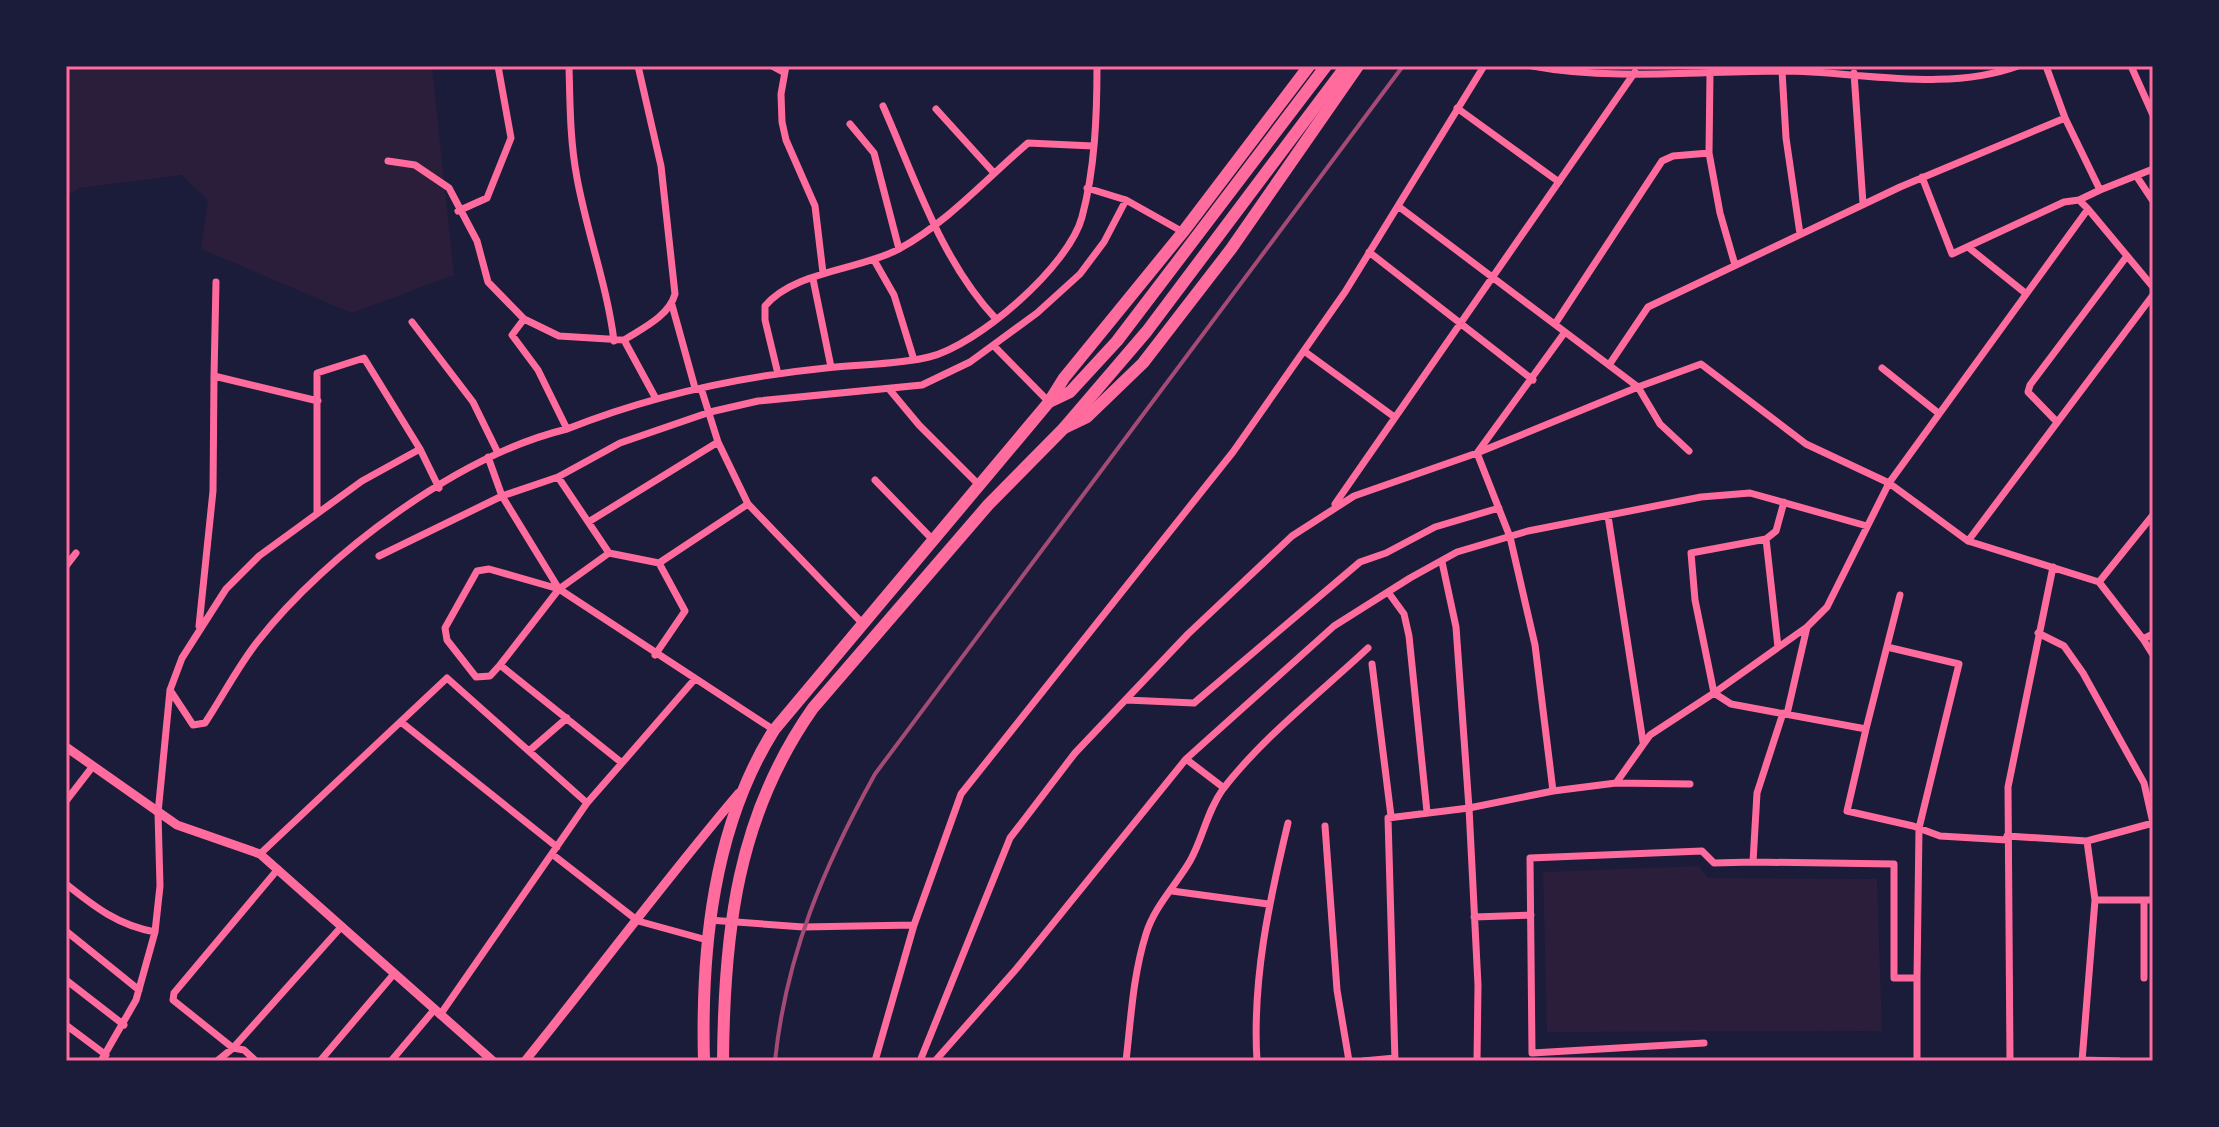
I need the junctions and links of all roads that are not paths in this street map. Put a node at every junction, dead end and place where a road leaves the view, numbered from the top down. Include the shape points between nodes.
1 (498, 66) edge
2 (569, 66) edge
3 (638, 66) edge
4 (772, 66) edge
5 (1097, 66) edge
6 (1309, 66) edge
7 (1326, 66) edge
8 (1346, 66) edge
9 (1358, 66) edge
10 (1484, 66) edge
11 (1532, 66) edge
12 (2018, 66) edge
13 (2046, 66) edge
14 (2131, 66) edge
15 (784, 69) edge
16 (1808, 69) edge
17 (1782, 71) junction
18 (1635, 72) junction
19 (1710, 73) junction
20 (1854, 73) junction
21 (883, 106) dead end
22 (1457, 108) junction
23 (936, 109) dead end
24 (2153, 115) edge
25 (2065, 118) junction
26 (850, 124) dead end
27 (1093, 146) junction
28 (1709, 153) junction
29 (388, 161) dead end
30 (2153, 169) edge
31 (994, 173) junction
32 (1922, 177) junction
33 (2137, 177) junction
34 (1559, 182) junction
35 (1087, 188) junction
36 (2100, 190) junction
37 (1126, 200) junction
38 (2079, 200) junction
39 (2153, 201) edge
40 (1863, 204) junction
41 (1398, 206) junction
42 (2088, 209) junction
43 (458, 211) junction
44 (936, 226) junction
45 (1183, 232) junction
46 (1800, 234) junction
47 (1968, 247) junction
48 (899, 249) junction
49 (1369, 252) junction
50 (2127, 256) junction
51 (874, 260) junction
52 (1735, 265) junction
53 (823, 273) junction
54 (1493, 277) junction
55 (813, 279) junction
56 (216, 282) dead end
57 (2153, 287) edge
58 (2024, 292) junction
59 (2153, 295) edge
60 (672, 305) junction
61 (524, 319) junction
62 (996, 319) junction
63 (412, 322) dead end
64 (1460, 324) junction
65 (1555, 324) junction
66 (1565, 332) junction
67 (624, 340) junction
68 (614, 341) junction
69 (994, 346) junction
70 (1304, 351) junction
71 (914, 360) junction
72 (1609, 365) junction
73 (831, 367) junction
74 (1882, 368) dead end
75 (778, 374) junction
76 (214, 376) junction
77 (1533, 380) junction
78 (1638, 387) junction
79 (698, 388) junction
80 (889, 389) junction
81 (655, 397) junction
82 (318, 401) junction
83 (1049, 402) junction
84 (710, 412) junction
85 (1937, 412) junction
86 (1393, 416) junction
87 (2057, 422) junction
88 (1064, 428) junction
89 (567, 429) junction
90 (718, 442) junction
91 (420, 449) junction
92 (1689, 451) dead end
93 (498, 453) junction
94 (1477, 453) junction
95 (488, 457) junction
96 (558, 477) junction
97 (875, 480) dead end
98 (1889, 483) junction
99 (980, 486) junction
100 (439, 488) junction
101 (502, 496) junction
102 (1784, 502) junction
103 (748, 504) junction
104 (1334, 505) junction
105 (1499, 508) junction
106 (317, 513) junction
107 (2153, 515) edge
108 (1608, 516) junction
109 (590, 521) junction
110 (1867, 526) junction
111 (1510, 537) junction
112 (1766, 539) junction
113 (933, 540) junction
114 (1968, 541) junction
115 (76, 553) dead end
116 (609, 553) junction
117 (379, 556) dead end
118 (1442, 562) junction
119 (659, 563) junction
120 (66, 566) edge
121 (2053, 567) junction
122 (2099, 582) junction
123 (559, 589) junction
124 (1388, 592) junction
125 (1900, 595) dead end
126 (863, 624) junction
127 (1807, 627) junction
128 (198, 630) junction
129 (2038, 633) junction
130 (2153, 634) edge
131 (2143, 639) junction
132 (1778, 647) junction
133 (1887, 647) junction
134 (1368, 648) dead end
135 (655, 655) junction
136 (2153, 655) edge
137 (1372, 664) dead end
138 (500, 665) junction
139 (694, 680) junction
140 (170, 690) junction
141 (1714, 693) junction
142 (1127, 700) junction
143 (1785, 714) junction
144 (567, 718) junction
145 (401, 722) junction
146 (1866, 729) junction
147 (774, 730) junction
148 (1643, 742) junction
149 (66, 747) edge
150 (529, 751) junction
151 (1186, 759) junction
152 (622, 763) junction
153 (93, 766) junction
154 (1616, 783) junction
155 (1690, 784) dead end
156 (1224, 788) junction
157 (742, 790) junction
158 (1553, 791) junction
159 (66, 801) edge
160 (587, 803) junction
161 (1469, 808) junction
162 (1427, 812) junction
163 (158, 813) junction
164 (1391, 816) junction
165 (1288, 823) dead end
166 (1325, 826) dead end
167 (1919, 828) junction
168 (2007, 838) junction
169 (2087, 841) junction
170 (554, 850) junction
171 (260, 854) junction
172 (1753, 862) junction
173 (278, 869) junction
174 (66, 884) edge
175 (1172, 891) junction
176 (2095, 900) junction
177 (2149, 900) edge
178 (1268, 904) junction
179 (1531, 915) junction
180 (1474, 917) junction
181 (709, 920) junction
182 (638, 921) junction
183 (732, 922) junction
184 (914, 925) junction
185 (342, 926) junction
186 (66, 931) edge
187 (155, 932) junction
188 (707, 940) junction
189 (393, 975) junction
190 (1917, 978) junction
191 (2144, 978) dead end
192 (66, 980) edge
193 (139, 990) junction
194 (437, 1012) junction
195 (66, 1025) edge
196 (124, 1025) junction
197 (1704, 1043) dead end
198 (233, 1048) junction
199 (103, 1058) edge
200 (1395, 1060) edge
201 (2082, 1060) edge
202 (217, 1061) edge
203 (256, 1061) edge
204 (320, 1061) edge
205 (391, 1061) edge
206 (493, 1061) edge
207 (525, 1061) edge
208 (704, 1061) edge
209 (723, 1061) edge
210 (875, 1061) edge
211 (920, 1061) edge
212 (935, 1061) edge
213 (1126, 1061) edge
214 (1257, 1061) edge
215 (1349, 1061) edge
216 (1363, 1061) edge
217 (1477, 1061) edge
218 (1917, 1061) edge
219 (2010, 1061) edge
220 (2119, 1061) edge

1 - 43 street via 511,138 487,198
2 - 68 street via 577,180
3 - 60 street via 661,166 675,289
4 - 15 street
5 - 27 street
6 - 45 main road
7 - 83 main road via 1117,341 1070,392
8 - 88 main road via 1147,331
9 - 88 main road via 1231,249 1143,363 1087,417
10 - 22 street
11 - 18 street
12 - 20 street via 1939,79
13 - 25 street
14 - 24 street
15 - 53 street via 782,122 815,206
16 - 17 street
16 - 20 street
17 - 19 street
17 - 46 street
18 - 19 street
18 - 34 street
19 - 28 street
20 - 40 street
21 - 44 street
22 - 34 street
22 - 41 street
23 - 31 street
25 - 32 street
25 - 36 street
26 - 48 street via 874,153
27 - 31 street via 1028,143
27 - 35 street
28 - 52 street
28 - 65 street via 1662,161
29 - 43 street via 415,165 441,182
30 - 33 street
31 - 44 street
32 - 40 street
32 - 47 street via 1952,254
33 - 36 street
33 - 39 street
34 - 54 street
35 - 37 street
35 - 62 street via 1082,219 1069,246
36 - 38 street
37 - 45 street
37 - 69 street via 1080,274
38 - 42 street
38 - 47 street via 2064,202
40 - 46 street
41 - 49 street
41 - 54 street
42 - 50 street
42 - 58 street
43 - 61 street via 477,241 488,282
44 - 48 street
44 - 62 street via 980,303
45 - 83 main road
46 - 52 street
47 - 58 street
48 - 51 street
49 - 64 street
49 - 70 street
50 - 57 street
50 - 87 street via 2030,385 2028,392
51 - 53 street
51 - 71 street via 894,295
52 - 72 street via 1648,307
53 - 55 street
54 - 64 street
54 - 65 street
55 - 73 street
55 - 75 street via 772,297 765,306
56 - 76 street
58 - 85 street
59 - 87 street
60 - 67 street
60 - 79 street
61 - 68 street via 559,336
61 - 89 street via 512,335 538,370
62 - 71 street via 957,345
63 - 93 street via 473,402
64 - 77 street
64 - 86 street
65 - 66 street
66 - 72 street
66 - 77 street
67 - 68 street
67 - 81 street
69 - 80 street via 922,385
69 - 83 street
70 - 86 street
70 - 184 street via 1233,452 961,794
71 - 73 street
72 - 78 street
73 - 75 street
74 - 85 street
75 - 79 street
76 - 82 street
76 - 128 street via 213,491
77 - 94 street
78 - 92 street via 1660,424
78 - 94 street
78 - 98 street via 1701,364 1806,444
79 - 81 street
79 - 84 street
80 - 84 street via 758,401
80 - 99 street
81 - 89 street
82 - 91 street via 319,370 364,358
82 - 106 street
83 - 99 main road
84 - 90 street
84 - 96 street via 620,443
85 - 98 street
86 - 104 street
87 - 114 street
88 - 183 main road via 988,505 791,739 754,817
89 - 93 street
90 - 103 street
90 - 109 street
91 - 100 street
91 - 106 street
93 - 95 street
94 - 104 street
94 - 105 street
95 - 100 street
95 - 101 street
96 - 101 street
96 - 109 street
97 - 113 street
98 - 110 street
98 - 114 street
99 - 113 main road
100 - 140 street via 376,528 313,578 256,642 205,723 193,725
101 - 117 street
101 - 123 street
102 - 108 street via 1750,493
102 - 110 street
102 - 112 street via 1776,531
103 - 119 street
103 - 126 street
104 - 142 street via 1292,536 1211,612
105 - 111 street
105 - 142 street via 1435,527 1360,562 1194,703
106 - 128 street via 259,556 226,589
107 - 122 street
108 - 111 street
108 - 148 street
109 - 116 street
110 - 127 street via 1827,607
111 - 118 street
111 - 158 street via 1535,645
112 - 132 street
112 - 141 street via 1691,553
113 - 126 main road
114 - 121 street
115 - 120 street
116 - 119 street
116 - 123 street
118 - 124 street
118 - 161 street via 1456,627
119 - 135 street via 685,611
121 - 122 street
121 - 129 street
122 - 131 street
123 - 135 street
123 - 138 street
123 - 138 street via 489,569 477,571 445,628 447,640 476,677 490,676
124 - 151 street via 1334,626
124 - 162 street via 1404,614 1409,636
125 - 133 street
126 - 147 main road
127 - 132 street
127 - 143 street
128 - 140 street
129 - 168 street via 2008,787
129 - 169 street via 2064,646 2077,664 2144,783 2153,823
130 - 131 street
131 - 136 street
132 - 141 street
133 - 146 street
133 - 167 street via 1959,664
134 - 156 street
135 - 139 street
137 - 164 street
138 - 144 street
139 - 147 street
139 - 152 street
140 - 163 street
141 - 143 street via 1731,704
141 - 148 street
142 - 211 street via 1075,753 1010,838
143 - 146 street
143 - 172 street via 1757,793
144 - 150 street
144 - 152 street
145 - 150 street via 447,678
145 - 170 street
145 - 171 street
146 - 167 street via 1847,811
147 - 157 main road
148 - 154 street
149 - 153 street
150 - 160 street
151 - 156 street
151 - 212 street
152 - 160 street
153 - 159 street
153 - 163 street
154 - 155 street
154 - 158 street
156 - 175 street
157 - 181 main road
157 - 182 street via 662,884
158 - 161 street
160 - 170 street
161 - 162 street
161 - 180 street
162 - 164 street
163 - 171 street via 212,840
163 - 187 street
164 - 200 street via 1386,826
165 - 178 street
166 - 215 street via 1337,990
167 - 168 street via 1940,836
167 - 190 street
168 - 169 street
168 - 219 street
169 - 176 street
170 - 182 street
170 - 194 street
171 - 173 street
172 - 179 street via 1714,863 1702,851 1530,858
172 - 190 street via 1894,864 1894,978
173 - 185 street
173 - 198 street via 172,997
174 - 187 street via 108,917
175 - 178 street
175 - 213 street via 1151,918 1137,967
176 - 177 street
176 - 201 street
177 - 191 street
178 - 214 street via 1259,971
179 - 180 street
179 - 197 street via 1532,1053
180 - 217 street
181 - 183 street
181 - 188 main road
182 - 188 street
182 - 207 street
183 - 184 street
183 - 209 main road
184 - 210 street
185 - 189 street
185 - 198 street
186 - 193 street
187 - 193 street
188 - 208 main road
189 - 194 street
189 - 204 street
190 - 218 street
192 - 196 street
193 - 196 street
194 - 205 street
194 - 206 street
195 - 199 street
196 - 199 street
198 - 202 street
198 - 203 street
200 - 216 street
201 - 220 street

